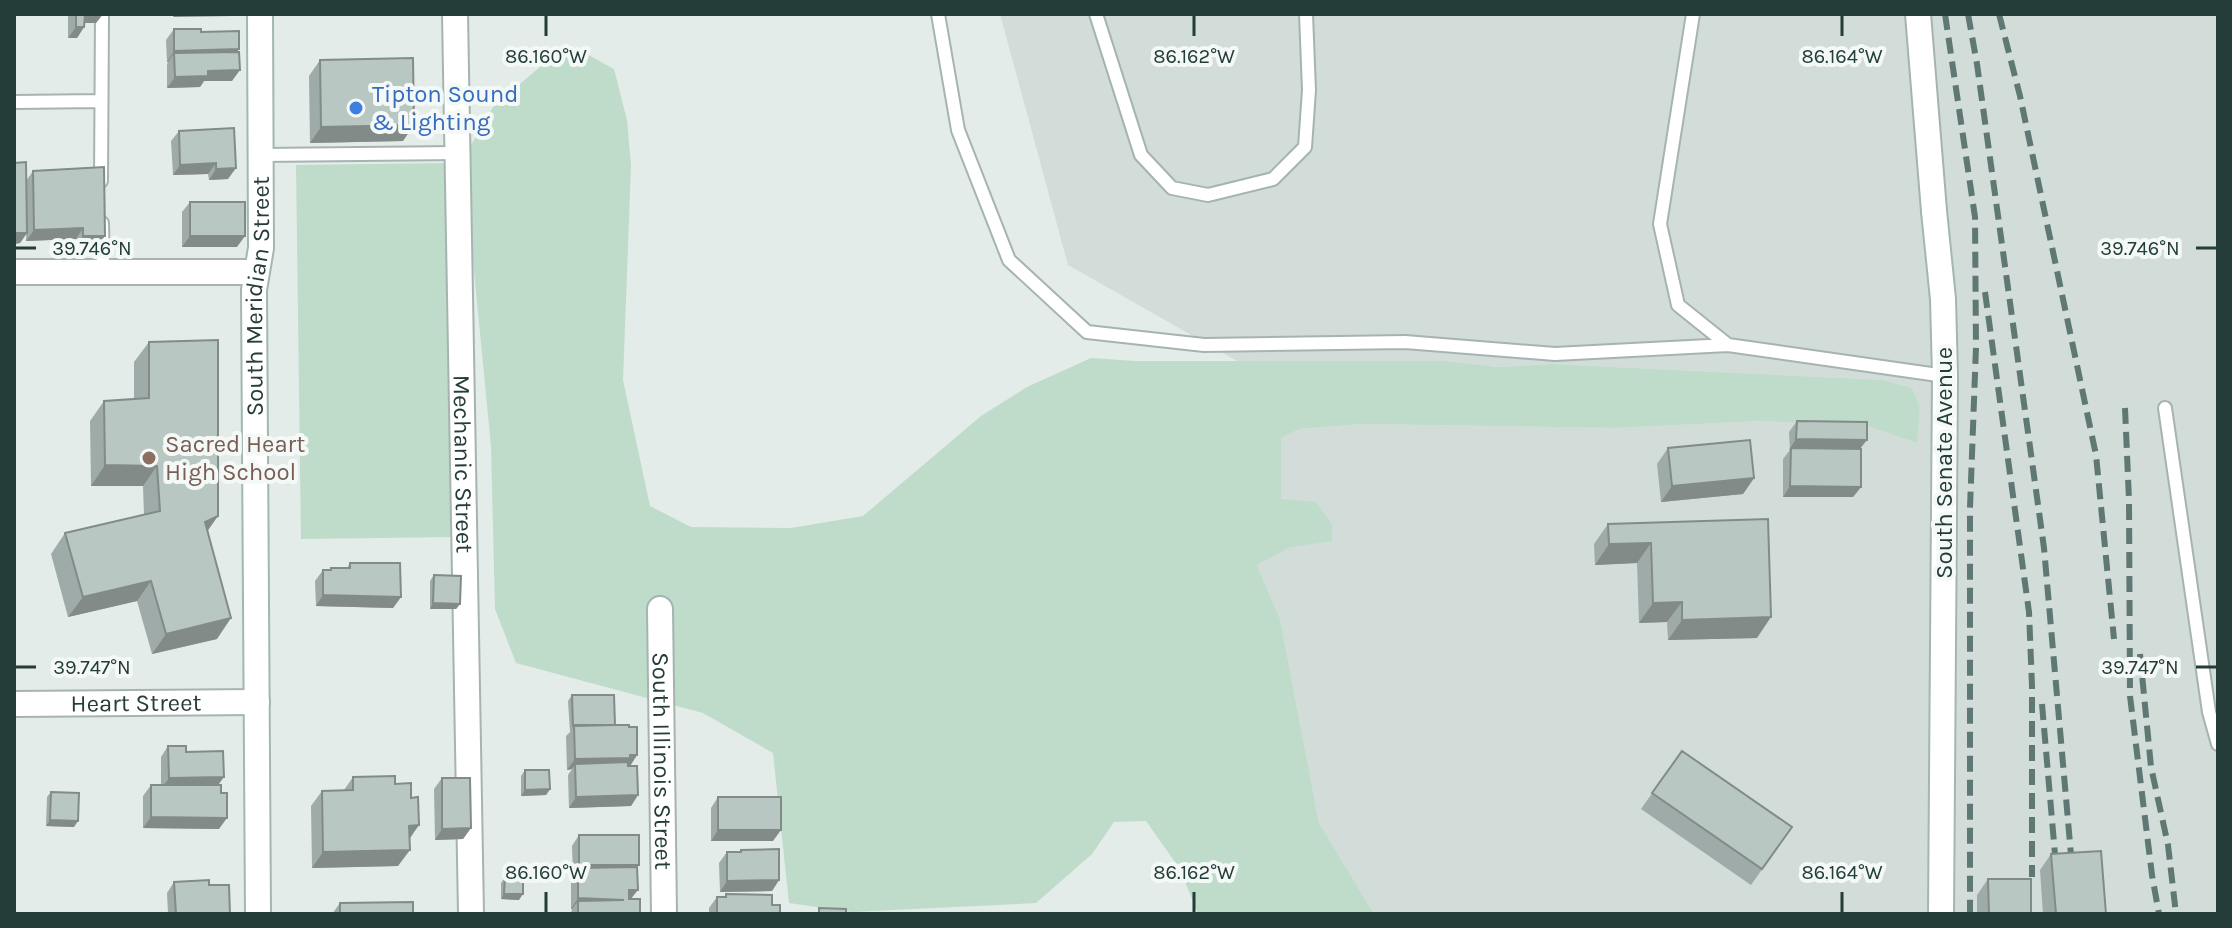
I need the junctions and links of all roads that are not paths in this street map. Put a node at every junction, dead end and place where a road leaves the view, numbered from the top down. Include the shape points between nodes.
1 (102, 14) edge
2 (260, 14) edge
3 (455, 14) edge
4 (938, 14) edge
5 (1096, 14) edge
6 (1306, 14) edge
7 (1693, 14) edge
8 (1918, 14) edge
9 (100, 101) junction
10 (14, 102) edge
11 (458, 153) junction
12 (261, 155) junction
13 (102, 194) edge
14 (102, 210) edge
15 (14, 272) edge
16 (103, 272) junction
17 (256, 272) junction
18 (1728, 345) junction
19 (1945, 376) junction
20 (2165, 408) dead end
21 (660, 609) dead end
22 (257, 702) junction
23 (14, 704) edge
24 (2218, 744) edge
25 (258, 914) edge
26 (471, 914) edge
27 (664, 914) edge
28 (1941, 914) edge

1 - 9 lane
2 - 12 street, South Meridian Street
3 - 11 street, Mechanic Street
4 - 18 lane via 958,130 1009,260 1087,332 1204,345 1405,342 1555,354
5 - 6 lane via 1141,155 1172,188 1208,195 1273,179 1305,147
7 - 18 lane via 1660,224 1678,305
8 - 19 street, South Senate Avenue
9 - 10 lane
9 - 13 lane
11 - 12 lane
11 - 26 street, Mechanic Street
12 - 17 street, South Meridian Street
14 - 16 lane
15 - 16 street
16 - 17 street
17 - 22 street, South Meridian Street
18 - 19 lane
19 - 28 street, South Senate Avenue
20 - 24 lane
21 - 27 street, South Illinois Street
22 - 23 street, Heart Street
22 - 25 street, South Meridian Street

